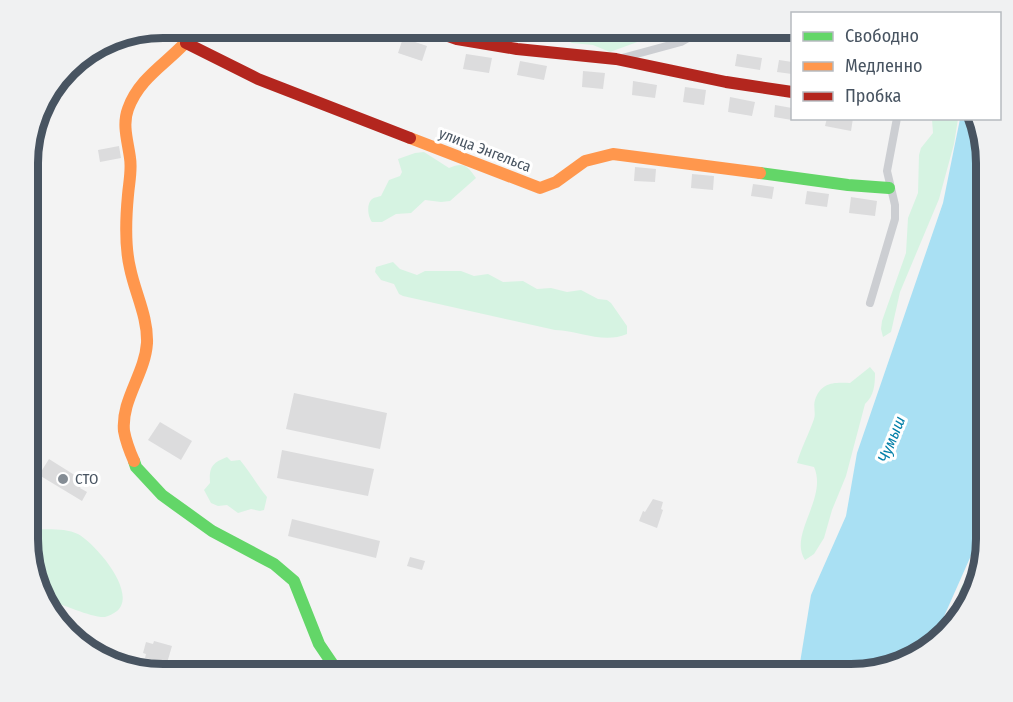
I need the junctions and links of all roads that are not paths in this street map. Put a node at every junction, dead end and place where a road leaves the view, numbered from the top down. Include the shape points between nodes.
1 (454, 38) edge
2 (685, 38) edge
3 (189, 39) edge
4 (616, 59) junction
5 (791, 92) edge
6 (897, 120) edge
7 (889, 188) junction
8 (870, 303) dead end
9 (333, 664) edge

1 - 4 street
2 - 4 street
3 - 7 street, улица Энгельса via 258,79 540,188 558,183 593,158 613,154
3 - 9 street via 148,75 127,110 129,266 147,343 143,367 127,405 124,429 128,447 136,467 162,495 212,531 274,564 294,581 319,644
4 - 5 street
6 - 7 street via 886,171
7 - 8 street via 895,219

